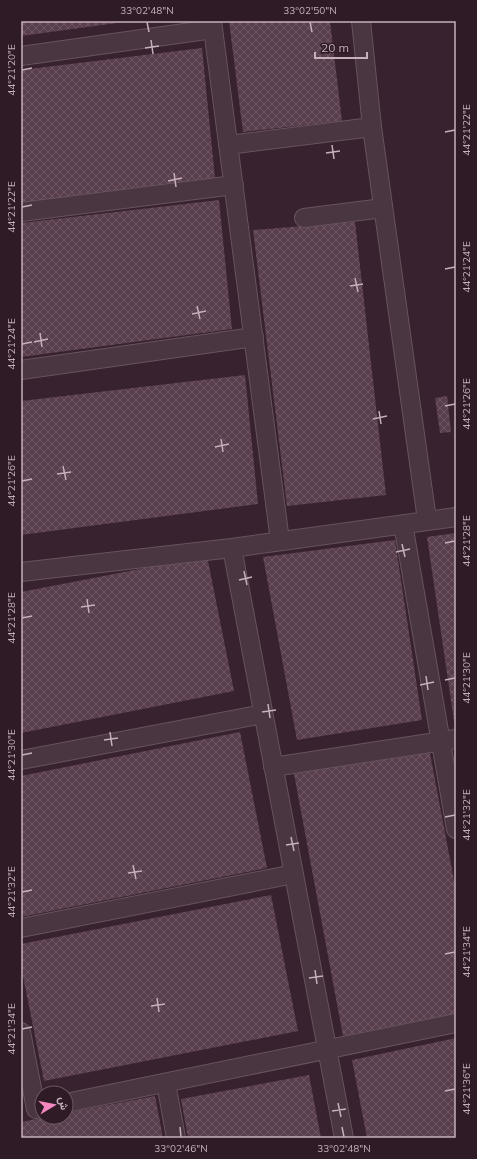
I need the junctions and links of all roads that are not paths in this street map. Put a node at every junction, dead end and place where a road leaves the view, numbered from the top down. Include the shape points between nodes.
1 (362, 21) edge
2 (213, 25) edge
3 (21, 56) edge
4 (372, 127) junction
5 (228, 145) junction
6 (234, 185) junction
7 (383, 208) junction
8 (21, 212) edge
9 (304, 218) dead end
10 (254, 338) junction
11 (21, 370) edge
12 (456, 517) edge
13 (427, 520) junction
14 (403, 524) junction
15 (280, 541) junction
16 (232, 548) junction
17 (21, 572) edge
18 (264, 714) junction
19 (448, 740) edge
20 (21, 760) edge
21 (273, 767) junction
22 (456, 829) edge
23 (294, 874) junction
24 (21, 928) edge
25 (456, 1023) edge
26 (21, 1032) edge
27 (327, 1050) junction
28 (166, 1083) junction
29 (74, 1101) edge
30 (33, 1110) edge
31 (176, 1138) edge
32 (344, 1138) edge

1 - 4 street
2 - 3 street
2 - 5 street
4 - 5 street
4 - 7 street
5 - 6 street
6 - 8 street
6 - 10 street
7 - 9 street
7 - 13 street
10 - 11 street
10 - 15 street
12 - 13 street
13 - 14 street
14 - 15 street
14 - 19 street
15 - 16 street
16 - 17 street
16 - 18 street
18 - 20 street
18 - 21 street
19 - 21 street
19 - 22 street
21 - 23 street
23 - 24 street
23 - 27 street
25 - 27 street
26 - 30 street
27 - 28 street
27 - 32 street
28 - 29 street
28 - 31 street

